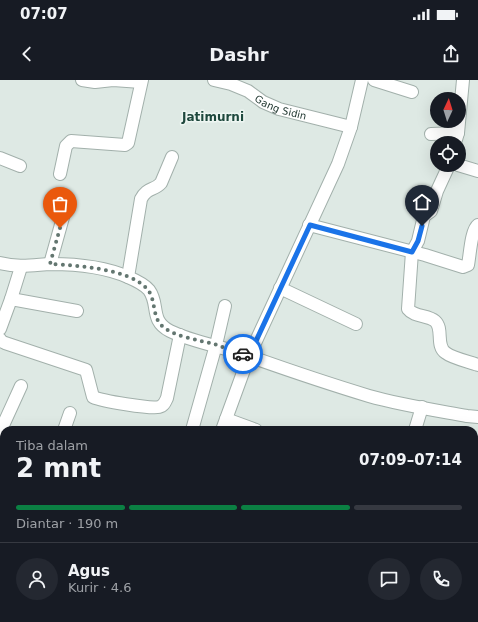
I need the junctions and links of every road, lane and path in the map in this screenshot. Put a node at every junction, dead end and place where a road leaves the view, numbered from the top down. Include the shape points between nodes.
1 (82, 80) edge
2 (214, 80) edge
3 (362, 80) edge
4 (374, 80) edge
5 (463, 80) edge
6 (142, 81) edge
7 (249, 86) edge
8 (412, 92) dead end
9 (351, 127) junction
10 (431, 134) dead end
11 (444, 136) edge
12 (457, 136) edge
13 (172, 157) dead end
14 (0, 158) edge
15 (20, 166) dead end
16 (466, 167) edge
17 (478, 171) edge
18 (446, 172) edge
19 (60, 174) dead end
20 (67, 203) dead end
21 (310, 225) junction
22 (478, 225) edge
23 (412, 252) junction
24 (0, 264) edge
25 (50, 264) junction
26 (21, 267) junction
27 (128, 277) junction
28 (280, 288) junction
29 (11, 299) junction
30 (225, 306) dead end
31 (77, 311) dead end
32 (356, 324) dead end
33 (0, 329) edge
34 (180, 335) junction
35 (0, 339) edge
36 (216, 345) junction
37 (249, 356) junction
38 (478, 365) edge
39 (21, 386) dead end
40 (422, 407) junction
41 (70, 413) dead end
42 (478, 417) edge
43 (224, 425) edge
44 (3, 426) edge
45 (65, 426) edge
46 (193, 426) edge
47 (416, 426) edge

1 - 6 street
2 - 7 street, Gang Sidin
3 - 9 street
4 - 8 street
5 - 12 street
6 - 19 street via 128,143 125,145 71,141 66,146
7 - 9 street, Gang Sidin via 263,102
9 - 21 street via 338,164
10 - 11 street
13 - 27 street via 161,182 144,192 141,199
14 - 15 street
16 - 17 street
18 - 23 street via 432,211 424,216 418,241
20 - 25 street
21 - 23 street
21 - 28 street
22 - 23 street via 473,235 468,265 463,267
23 - 38 street via 408,310 437,322 445,353
24 - 26 street
25 - 26 street
25 - 27 street via 98,268
26 - 29 street
27 - 34 street via 148,289 162,326
28 - 32 street
28 - 37 street
29 - 31 street
29 - 33 street
30 - 36 street
34 - 35 street via 167,398 159,407 98,400 93,397 86,370 5,343
34 - 36 street
36 - 37 street
36 - 46 street
37 - 40 street via 370,396
37 - 43 street
39 - 44 street
40 - 42 street
40 - 47 street
41 - 45 street

